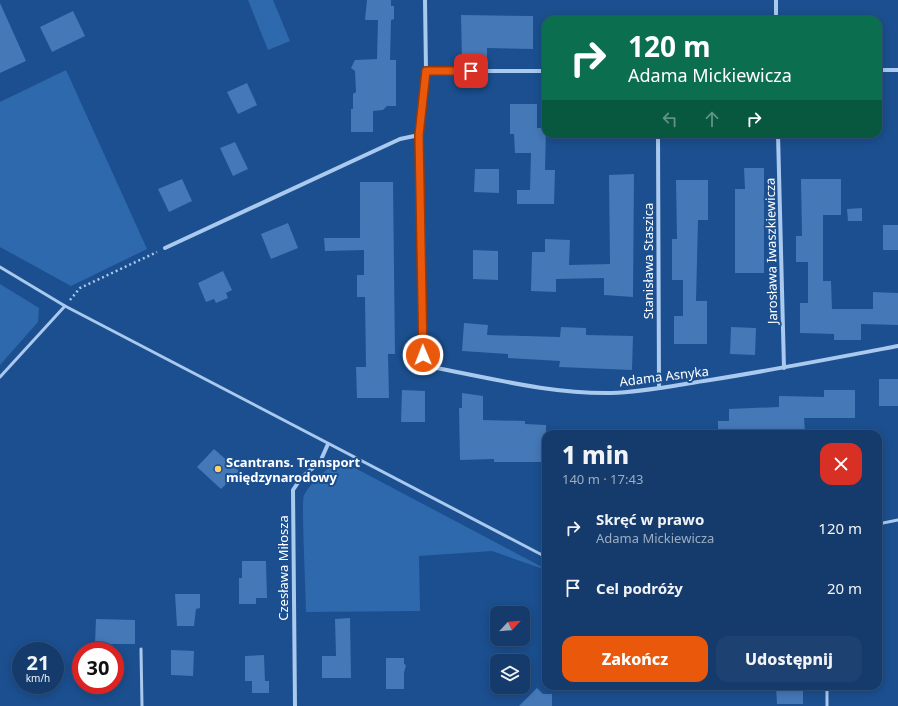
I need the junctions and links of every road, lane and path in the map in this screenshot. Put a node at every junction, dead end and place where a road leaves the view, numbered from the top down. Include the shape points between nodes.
1 (425, 0) edge
2 (776, 0) edge
3 (776, 16) edge
4 (882, 70) edge
5 (898, 70) edge
6 (426, 71) junction
7 (542, 71) edge
8 (419, 135) junction
9 (658, 138) edge
10 (778, 138) edge
11 (165, 248) joint
12 (0, 267) edge
13 (65, 306) junction
14 (898, 346) edge
15 (784, 368) junction
16 (0, 377) edge
17 (659, 388) junction
18 (328, 444) junction
19 (898, 520) edge
20 (882, 523) edge
21 (542, 555) edge
22 (141, 649) dead end
23 (826, 690) edge
24 (142, 706) edge
25 (295, 706) edge
26 (827, 706) edge

1 - 6 street
2 - 3 street
4 - 5 street
6 - 7 street
6 - 8 street
8 - 11 street via 400,139
8 - 17 street, Adama Asnyka via 423,355 431,367 567,390 611,392
9 - 17 street, Stanisława Staszica
10 - 15 street, Jarosława Iwaszkiewicza
11 - 13 path via 80,288
12 - 13 lane
13 - 16 lane
13 - 18 lane
14 - 15 street, Adama Asnyka
15 - 17 street, Adama Asnyka
18 - 21 lane
18 - 25 street, Czesława Miłosza via 320,462 301,478 292,490
19 - 20 lane
22 - 24 lane
23 - 26 lane

